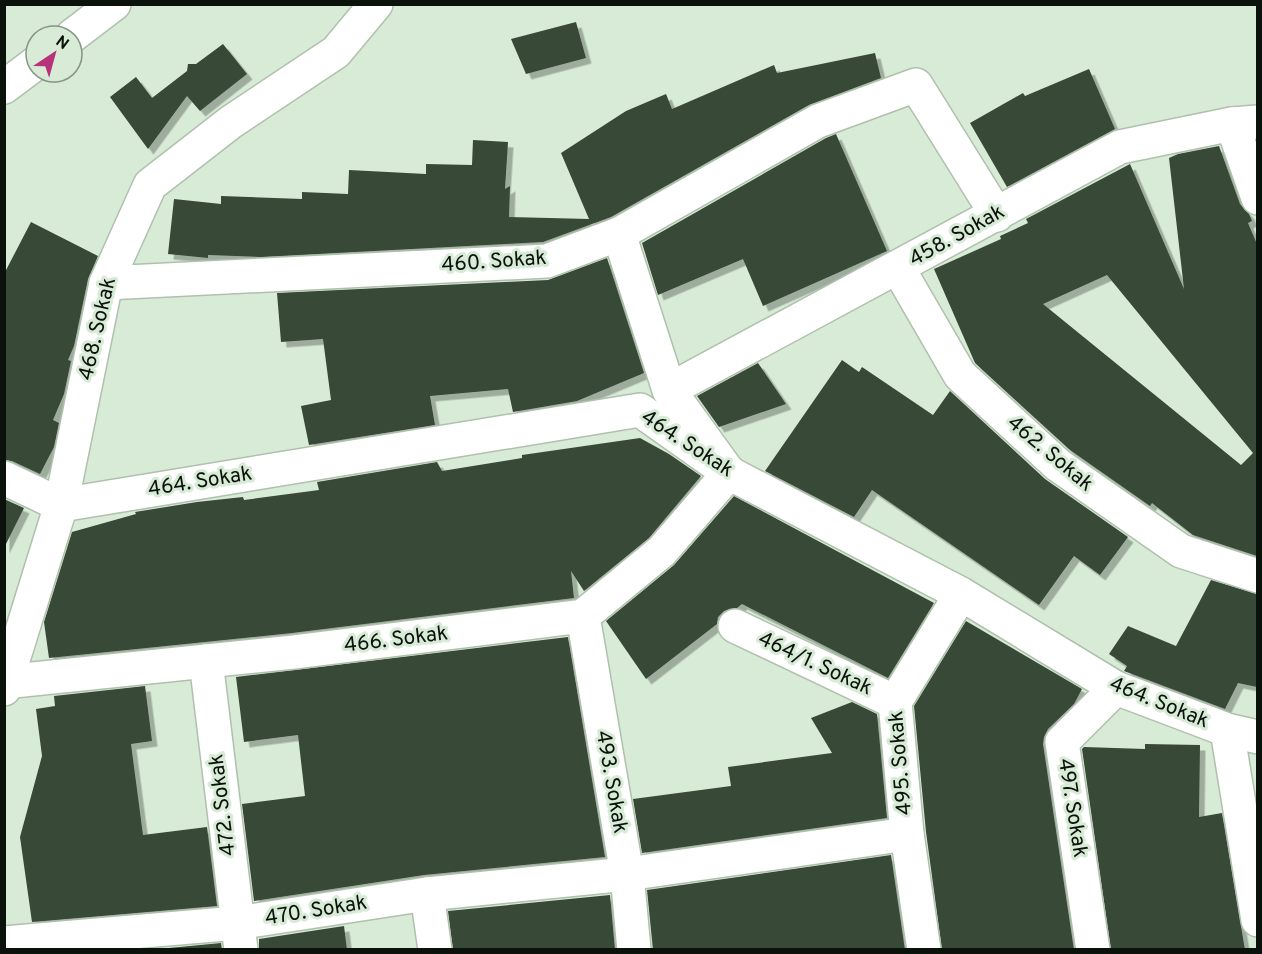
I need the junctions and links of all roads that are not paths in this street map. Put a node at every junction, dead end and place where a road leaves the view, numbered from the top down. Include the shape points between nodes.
1 (114, 4) edge
2 (376, 4) edge
3 (84, 27) edge
4 (24, 72) edge
5 (4, 87) edge
6 (1244, 123) edge
7 (1257, 198) edge
8 (997, 215) junction
9 (619, 234) junction
10 (898, 268) junction
11 (105, 283) junction
12 (669, 390) junction
13 (729, 473) junction
14 (4, 478) edge
15 (61, 505) junction
16 (1257, 576) edge
17 (961, 594) junction
18 (583, 616) junction
19 (735, 626) dead end
20 (206, 661) junction
21 (5, 682) edge
22 (1116, 688) junction
23 (4, 689) edge
24 (895, 702) junction
25 (1242, 734) edge
26 (907, 834) junction
27 (627, 874) junction
28 (427, 894) junction
29 (1257, 920) edge
30 (239, 936) edge
31 (4, 943) edge
32 (435, 950) edge
33 (634, 950) edge
34 (924, 950) edge
35 (1093, 950) edge

1 - 3 street
2 - 11 street, 468. Sokak via 336,52 231,122 150,185
4 - 5 street
6 - 7 street
6 - 8 street, 458. Sokak via 1120,147
8 - 9 street, 460. Sokak via 916,85 818,121
8 - 10 street, 458. Sokak
9 - 11 street, 460. Sokak via 547,261
9 - 12 street
10 - 12 street, 458. Sokak
10 - 16 street, 462. Sokak via 960,375 1058,465 1181,551
11 - 15 street, 468. Sokak
12 - 13 street
13 - 15 street, 464. Sokak via 640,410
13 - 17 street, 464. Sokak
13 - 18 street via 662,551
14 - 15 street
15 - 21 street, 468. Sokak
17 - 22 street, 464. Sokak
17 - 24 street, 495. Sokak
18 - 20 street, 466. Sokak
18 - 27 street, 493. Sokak
19 - 24 street, 464/1. Sokak
20 - 21 street, 466. Sokak
20 - 30 street, 472. Sokak
21 - 23 street, 468. Sokak
22 - 25 street, 464. Sokak
22 - 35 street, 497. Sokak via 1062,742
24 - 26 street, 495. Sokak
25 - 29 street
26 - 27 street, 470. Sokak
26 - 34 street, 495. Sokak
27 - 28 street, 470. Sokak
27 - 33 street, 493. Sokak
28 - 30 street, 470. Sokak
28 - 32 street
30 - 31 street, 470. Sokak

